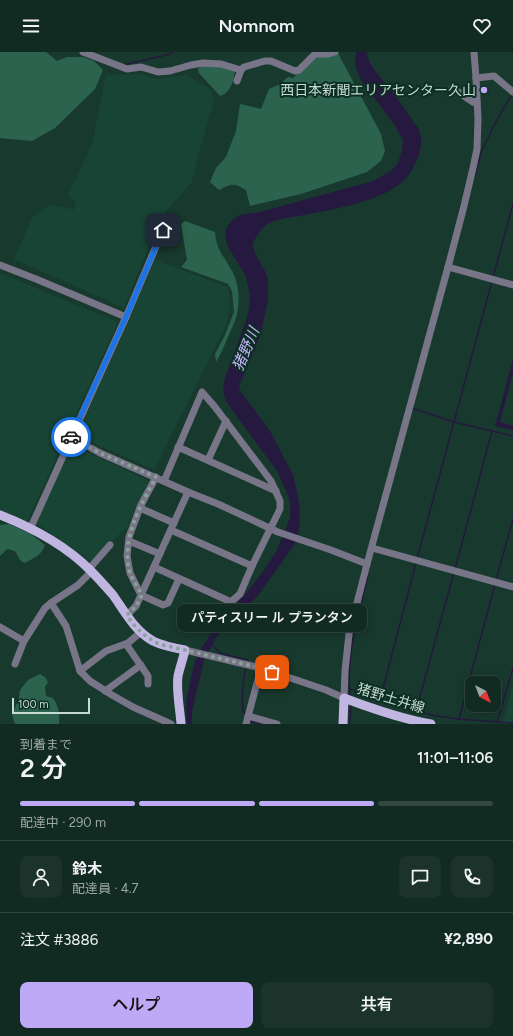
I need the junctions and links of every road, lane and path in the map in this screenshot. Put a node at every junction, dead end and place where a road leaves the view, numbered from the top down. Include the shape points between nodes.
1 (83, 52) edge
2 (335, 52) edge
3 (474, 52) edge
4 (241, 70) junction
5 (476, 78) junction
6 (238, 81) dead end
7 (452, 88) dead end
8 (513, 92) edge
9 (477, 103) junction
10 (163, 230) dead end
11 (0, 265) edge
12 (448, 267) junction
13 (513, 285) edge
14 (126, 317) junction
15 (226, 421) junction
16 (71, 437) junction
17 (178, 447) junction
18 (208, 460) junction
19 (156, 477) junction
20 (164, 481) junction
21 (276, 491) junction
22 (188, 492) junction
23 (140, 508) junction
24 (0, 515) edge
25 (173, 527) junction
26 (31, 528) junction
27 (271, 528) junction
28 (129, 541) junction
29 (110, 545) dead end
30 (372, 548) junction
31 (160, 554) junction
32 (367, 564) junction
33 (252, 566) junction
34 (154, 567) junction
35 (90, 570) junction
36 (179, 579) junction
37 (513, 587) edge
38 (142, 595) junction
39 (52, 603) junction
40 (127, 615) junction
41 (0, 627) edge
42 (141, 632) junction
43 (24, 642) junction
44 (126, 644) junction
45 (185, 650) junction
46 (16, 664) dead end
47 (141, 665) junction
48 (261, 668) junction
49 (80, 672) junction
50 (148, 684) dead end
51 (105, 691) junction
52 (344, 698) junction
53 (248, 716) junction
54 (171, 724) edge
55 (181, 724) edge
56 (246, 724) edge
57 (277, 724) edge
58 (343, 724) edge
59 (431, 724) edge

1 - 4 street via 127,69 141,67 158,72 170,72 191,65 220,64
2 - 4 street via 314,54 295,71 271,61 244,67
3 - 5 street
4 - 6 street
5 - 8 street via 494,76
5 - 9 street
7 - 9 street
9 - 12 street via 477,149
10 - 14 street
11 - 14 street
12 - 13 street
12 - 30 street
14 - 16 street
15 - 17 street via 202,392
15 - 18 street
15 - 21 street
16 - 19 street via 100,453
16 - 26 street
17 - 18 street
17 - 20 street
18 - 21 street
19 - 20 street
19 - 23 street
20 - 22 street
21 - 27 street via 280,509
22 - 25 street
22 - 27 street
23 - 25 street
23 - 28 street
24 - 26 main road
25 - 31 street
25 - 33 street
26 - 35 main road via 64,548
27 - 32 street
27 - 33 street
28 - 31 street
28 - 38 street via 127,556 130,573
29 - 35 street
30 - 32 street
30 - 37 street
31 - 34 street
32 - 52 street via 349,634
33 - 36 street via 240,594 232,601
34 - 36 street
34 - 38 street
35 - 39 street via 78,585
35 - 40 main road
36 - 38 street via 168,603 163,605
38 - 40 street
39 - 43 street
39 - 49 street via 66,626
40 - 42 main road
41 - 43 street
42 - 44 street
42 - 45 main road via 159,644
43 - 46 street
44 - 47 street
44 - 49 street via 106,651
45 - 48 street
45 - 55 main road via 178,676
47 - 50 street via 148,676
47 - 51 street
48 - 52 street
48 - 53 street
49 - 51 street
51 - 54 street
52 - 58 main road, 猪野土井線
52 - 59 main road, 猪野土井線
53 - 56 street
53 - 57 street

